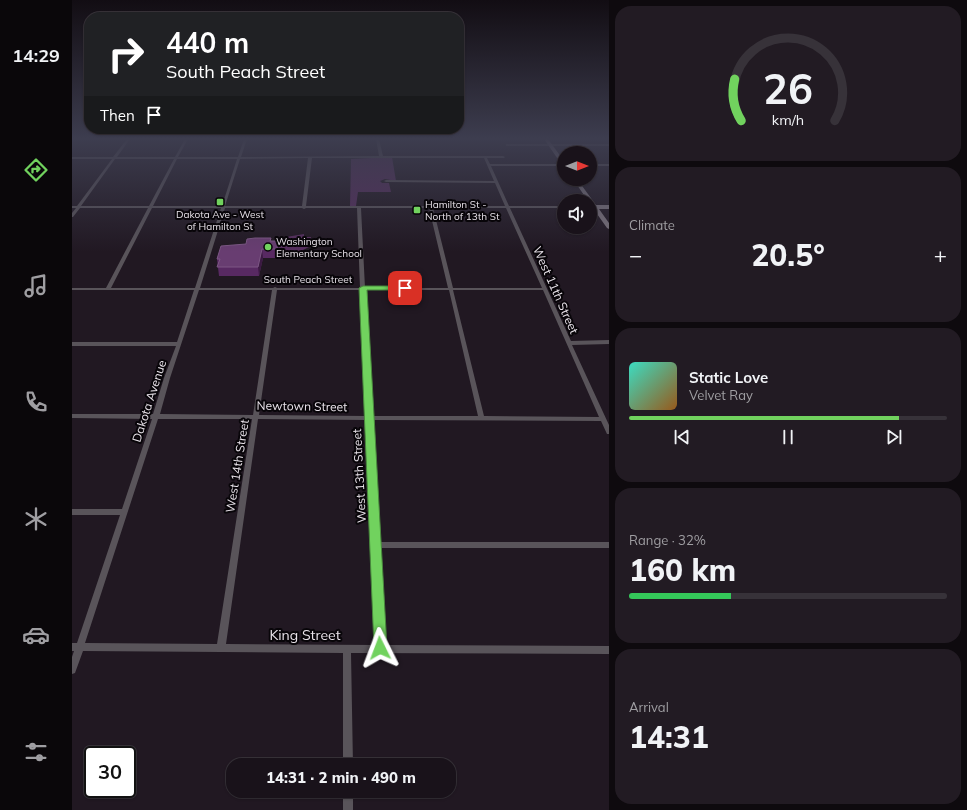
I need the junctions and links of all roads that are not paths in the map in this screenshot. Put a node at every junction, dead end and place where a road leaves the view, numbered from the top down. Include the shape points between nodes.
1 (100, 177) edge
2 (166, 177) edge
3 (233, 177) edge
4 (308, 177) edge
5 (495, 177) edge
6 (386, 181) dead end
7 (497, 182) junction
8 (72, 207) edge
9 (78, 207) junction
10 (150, 207) junction
11 (557, 207) edge
12 (597, 207) edge
13 (609, 207) edge
14 (223, 208) junction
15 (304, 208) junction
16 (359, 208) junction
17 (431, 208) junction
18 (508, 208) junction
19 (597, 213) edge
20 (72, 216) edge
21 (609, 227) edge
22 (196, 288) junction
23 (275, 288) junction
24 (363, 288) junction
25 (450, 288) junction
26 (72, 289) edge
27 (108, 289) junction
28 (544, 289) junction
29 (609, 342) edge
30 (569, 343) junction
31 (72, 344) edge
32 (179, 344) junction
33 (72, 416) edge
34 (156, 416) junction
35 (256, 416) junction
36 (369, 418) junction
37 (482, 418) junction
38 (603, 419) junction
39 (609, 432) edge
40 (72, 512) edge
41 (124, 512) junction
42 (375, 545) junction
43 (609, 545) edge
44 (76, 647) edge
45 (221, 647) junction
46 (347, 648) junction
47 (380, 648) junction
48 (609, 650) edge
49 (72, 670) edge
50 (348, 758) edge
51 (348, 798) edge
52 (348, 810) edge

1 - 9 street
2 - 10 street
3 - 14 street, Dakota Avenue
4 - 15 street
5 - 7 street, West 11th Street
6 - 7 street
7 - 18 street, West 11th Street
8 - 9 street
9 - 10 street
9 - 20 street
10 - 14 street
10 - 27 street
11 - 18 street
12 - 13 street
14 - 15 street
14 - 22 street, Dakota Avenue
15 - 16 street
16 - 17 street
16 - 24 street, West 13th Street
17 - 18 street
17 - 25 street
18 - 28 street, West 11th Street
19 - 21 street
22 - 23 street, South Peach Street
22 - 27 street, South Peach Street
22 - 32 street, Dakota Avenue
23 - 24 street, South Peach Street
23 - 35 street, West 14th Street
24 - 25 street, South Peach Street
24 - 36 street, West 13th Street
25 - 28 street, South Peach Street
25 - 37 street
26 - 27 street, South Peach Street
28 - 30 street, West 11th Street
29 - 30 street
30 - 38 street, West 11th Street
31 - 32 street
32 - 34 street, Dakota Avenue
33 - 34 street, Newtown Street
34 - 35 street, Newtown Street
34 - 41 street, Dakota Avenue
35 - 36 street, Newtown Street
35 - 45 street, West 14th Street
36 - 37 street, Newtown Street
36 - 42 street, West 13th Street
37 - 38 street, Newtown Street
38 - 39 street, West 11th Street
40 - 41 street
41 - 44 street, Dakota Avenue
42 - 43 street
42 - 47 street, West 13th Street
44 - 45 street, King Street
44 - 49 street, Dakota Avenue
45 - 46 street, King Street
46 - 47 street, King Street
46 - 50 street
47 - 48 street, King Street
51 - 52 street

